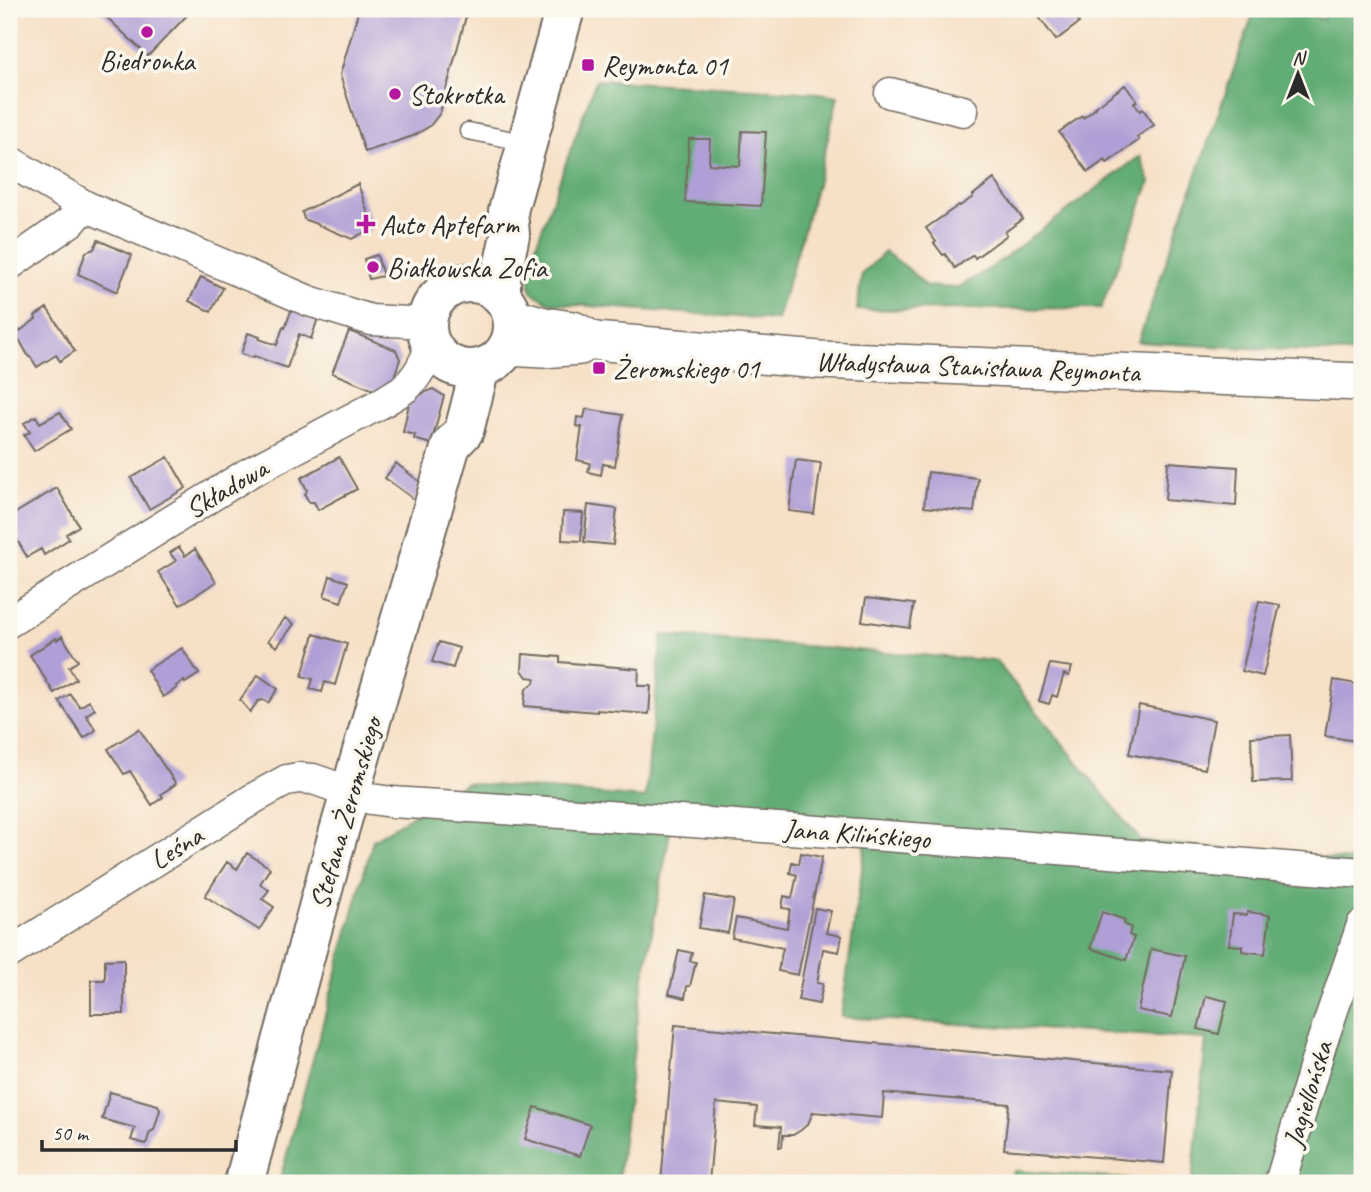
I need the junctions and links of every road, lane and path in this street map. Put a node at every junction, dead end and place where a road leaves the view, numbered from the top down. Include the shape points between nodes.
1 (565, 9) edge
2 (890, 93) dead end
3 (962, 111) dead end
4 (468, 131) dead end
5 (528, 143) junction
6 (9, 161) edge
7 (85, 206) junction
8 (9, 265) edge
9 (472, 331) junction
10 (1362, 382) edge
11 (9, 622) edge
12 (352, 792) junction
13 (1362, 873) edge
14 (1362, 925) edge
15 (9, 953) edge
16 (244, 1183) edge
17 (1280, 1183) edge

1 - 5 main road, Stefana Żeromskiego
2 - 3 street
4 - 5 lane
5 - 9 main road, Stefana Żeromskiego via 508,211 510,235 501,276
6 - 7 street, Władysława Stanisława Reymonta
7 - 8 street via 73,220
7 - 9 street, Władysława Stanisława Reymonta via 309,301 372,320
9 - 10 street, Władysława Stanisława Reymonta via 543,349 576,348 594,341 820,360
9 - 11 street, Składowa via 425,361 410,383 385,401 247,474
9 - 12 main road, Stefana Żeromskiego via 450,394 451,445
12 - 13 street, Jana Kilińskiego via 392,802 908,836
12 - 15 street, Leśna via 313,779 287,780
12 - 16 main road, Stefana Żeromskiego
14 - 17 street, Jagiellońska

